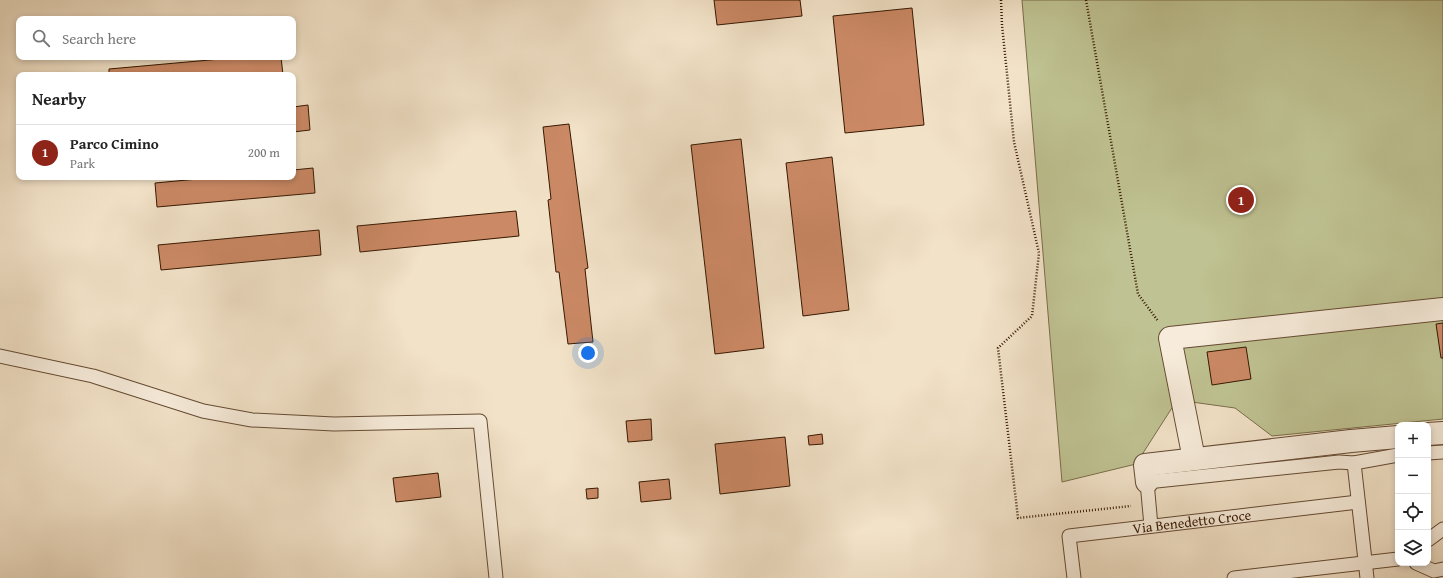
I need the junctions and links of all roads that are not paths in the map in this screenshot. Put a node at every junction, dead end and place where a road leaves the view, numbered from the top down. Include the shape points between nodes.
1 (1443, 309) edge
2 (0, 356) edge
3 (1443, 433) edge
4 (1431, 434) edge
5 (1395, 437) edge
6 (1443, 452) edge
7 (1431, 453) edge
8 (1395, 456) edge
9 (1194, 459) junction
10 (1354, 463) junction
11 (1147, 482) junction
12 (1358, 502) junction
13 (1152, 526) junction
14 (1443, 529) edge
15 (1431, 538) edge
16 (1395, 559) edge
17 (1366, 564) junction
18 (1423, 566) edge
19 (1443, 570) edge
20 (496, 578) edge
21 (1074, 578) edge
22 (1234, 578) edge
23 (1367, 578) edge

1 - 9 street via 1170,338
2 - 20 lane via 93,376 203,411 252,420 334,424 480,421
3 - 4 street
5 - 9 street
6 - 7 lane
8 - 10 lane
9 - 11 street via 1145,465
10 - 11 lane via 1339,462
10 - 12 lane
11 - 13 lane
12 - 13 lane, Via Benedetto Croce
12 - 17 lane
13 - 21 lane, Via Benedetto Croce via 1069,536
14 - 15 lane
16 - 17 lane
17 - 22 lane
17 - 23 lane
18 - 19 lane via 1434,571

